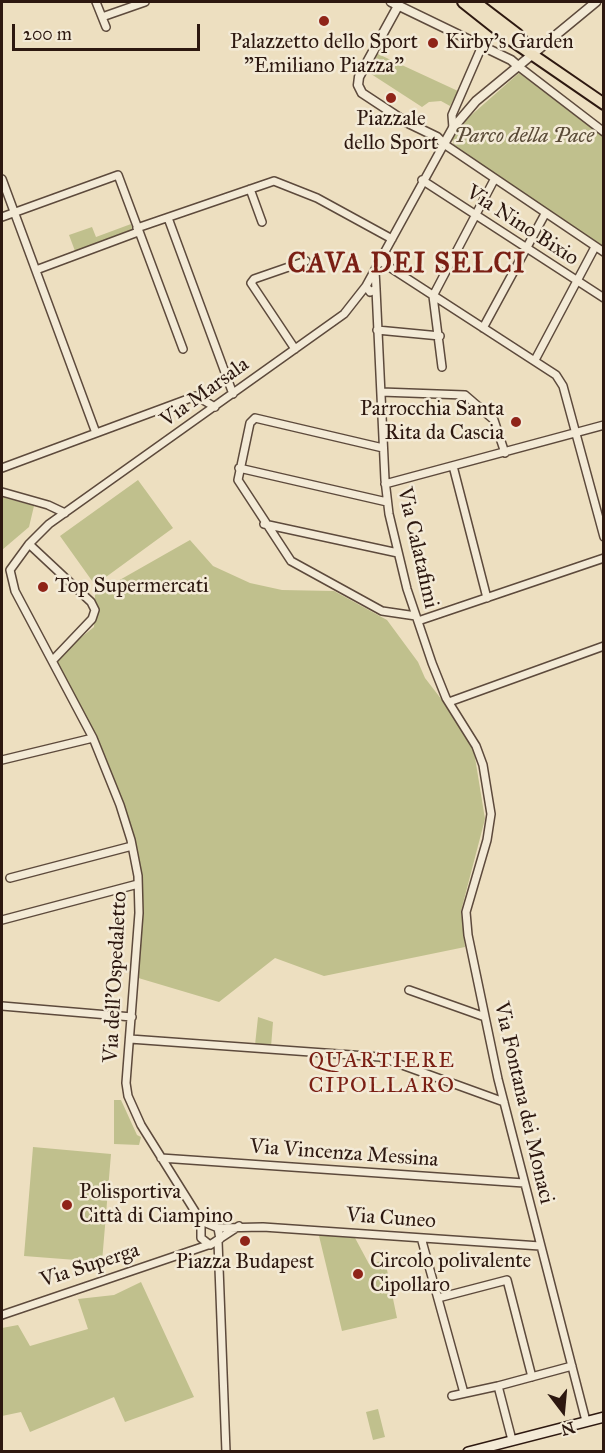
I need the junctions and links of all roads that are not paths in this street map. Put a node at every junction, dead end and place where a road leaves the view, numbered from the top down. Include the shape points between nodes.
1 (96, 2) edge
2 (145, 2) edge
3 (463, 2) edge
4 (475, 2) edge
5 (596, 2) edge
6 (394, 4) edge
7 (102, 17) junction
8 (106, 27) dead end
9 (482, 46) junction
10 (533, 54) junction
11 (514, 63) junction
12 (601, 103) edge
13 (453, 128) junction
14 (603, 132) edge
15 (430, 134) junction
16 (444, 144) junction
17 (2, 179) edge
18 (422, 180) junction
19 (494, 180) junction
20 (250, 189) junction
21 (15, 213) junction
22 (545, 214) junction
23 (475, 215) junction
24 (2, 218) edge
25 (168, 218) junction
26 (262, 222) dead end
27 (138, 230) junction
28 (392, 239) junction
29 (595, 247) junction
30 (526, 248) junction
31 (603, 252) edge
32 (306, 261) dead end
33 (380, 261) junction
34 (36, 270) junction
35 (577, 281) junction
36 (370, 289) junction
37 (433, 296) junction
38 (603, 298) edge
39 (483, 328) junction
40 (378, 330) junction
41 (440, 336) junction
42 (183, 349) dead end
43 (295, 349) junction
44 (536, 360) junction
45 (442, 367) dead end
46 (381, 392) junction
47 (233, 394) junction
48 (215, 407) junction
49 (603, 424) edge
50 (96, 433) junction
51 (574, 434) junction
52 (383, 448) junction
53 (505, 453) junction
54 (453, 466) junction
55 (2, 468) edge
56 (239, 468) junction
57 (385, 484) junction
58 (2, 492) edge
59 (387, 502) junction
60 (65, 513) junction
61 (264, 524) junction
62 (603, 537) edge
63 (28, 544) junction
64 (398, 553) junction
65 (603, 558) edge
66 (487, 598) junction
67 (417, 618) junction
68 (603, 646) edge
69 (53, 660) junction
70 (448, 702) junction
71 (93, 738) junction
72 (2, 760) edge
73 (488, 790) joint
74 (132, 846) junction
75 (10, 878) dead end
76 (138, 884) junction
77 (2, 920) edge
78 (409, 990) dead end
79 (2, 1006) edge
80 (132, 1017) junction
81 (485, 1017) junction
82 (130, 1039) junction
83 (504, 1102) junction
84 (161, 1158) junction
85 (524, 1183) junction
86 (204, 1223) junction
87 (239, 1226) junction
88 (218, 1228) junction
89 (201, 1233) junction
90 (219, 1240) junction
91 (422, 1241) dead end
92 (209, 1245) junction
93 (540, 1246) junction
94 (189, 1251) junction
95 (218, 1265) junction
96 (438, 1298) junction
97 (2, 1315) edge
98 (572, 1366) junction
99 (532, 1377) junction
100 (498, 1386) junction
101 (464, 1393) junction
102 (452, 1396) dead end
103 (603, 1417) edge
104 (586, 1421) junction
105 (512, 1440) junction
106 (226, 1452) edge
107 (468, 1452) edge

1 - 7 street
2 - 7 street
3 - 10 main road
4 - 10 main road via 517,34
5 - 10 street
6 - 9 street
6 - 15 street via 358,85 362,93
7 - 8 street
9 - 11 street
9 - 13 street via 452,115
10 - 11 street
10 - 12 main road
11 - 13 street
11 - 14 street
13 - 15 street
13 - 16 street
15 - 16 street
16 - 18 street
16 - 19 street
17 - 21 street
18 - 23 street, Via Nino Bixio
18 - 28 street
19 - 22 street
19 - 23 street
20 - 25 street
20 - 26 street
20 - 28 street via 279,182
21 - 24 street
21 - 27 street via 118,175
21 - 34 street
22 - 29 street
22 - 30 street
23 - 30 street, Via Nino Bixio
23 - 37 street
25 - 27 street
25 - 47 street
27 - 34 street
27 - 42 street
28 - 33 street
29 - 31 street
29 - 35 street
30 - 35 street, Via Nino Bixio
30 - 39 street
32 - 43 street via 251,283
33 - 36 street, Via Calatafimi
33 - 37 street
34 - 50 street
35 - 38 street, Via Nino Bixio
35 - 44 street
36 - 40 street, Via Calatafimi
36 - 43 street, Via Marsala
37 - 39 street
37 - 41 street
39 - 44 street
40 - 41 street
40 - 46 street, Via Calatafimi
41 - 45 street
43 - 47 street, Via Marsala
44 - 51 street via 560,380
46 - 52 street, Via Calatafimi
46 - 53 street via 465,395 494,420
47 - 48 street, Via Marsala
48 - 50 street via 196,396
48 - 60 street, Via Marsala
49 - 51 street
50 - 55 street
51 - 53 street
51 - 62 street
52 - 56 street via 258,417 250,423
52 - 57 street, Via Calatafimi
53 - 54 street
54 - 57 street
54 - 66 street
56 - 59 street
56 - 61 street via 239,484
57 - 59 street, Via Calatafimi
58 - 60 street
59 - 64 street, Via Calatafimi
60 - 63 street, Via dell'Ospedaletto
61 - 64 street
61 - 67 street via 296,565 382,611
63 - 69 street, Via dell'Ospedaletto via 12,565 11,582
63 - 69 street via 95,610 92,619
64 - 67 street, Via Calatafimi
65 - 66 street
66 - 67 street
67 - 70 street, Via Calatafimi
68 - 70 street
69 - 71 street, Via dell'Ospedaletto
70 - 73 street, Via Calatafimi via 476,746
71 - 72 street
71 - 74 street, Via dell'Ospedaletto
73 - 81 street, Via Fontana dei Monaci via 491,814 487,840 466,912
74 - 75 street
74 - 76 street, Via dell'Ospedaletto
76 - 77 street
76 - 80 street, Via dell'Ospedaletto
78 - 81 street
79 - 80 street
80 - 82 street, Via dell'Ospedaletto
81 - 83 street, Via Fontana dei Monaci
82 - 83 street via 380,1057
82 - 84 street, Via dell'Ospedaletto via 128,1096
83 - 85 street, Via Fontana dei Monaci
84 - 85 street, Via Vincenza Messina
84 - 86 street, Via dell'Ospedaletto
85 - 93 street, Via Fontana dei Monaci
86 - 88 street, Via Cuneo
86 - 89 street
87 - 88 street, Via Cuneo
87 - 90 street
87 - 93 street, Via Cuneo
88 - 90 street
89 - 92 street
89 - 94 street
90 - 92 street, Via Superga
90 - 95 street
91 - 96 street
92 - 94 street, Via Superga
92 - 95 street
93 - 98 street, Via Fontana dei Monaci
94 - 97 street, Via Superga
95 - 106 street
96 - 99 street via 507,1280
96 - 101 street
98 - 99 street
98 - 104 street, Via Fontana dei Monaci
99 - 100 street
100 - 101 street
100 - 105 street
101 - 102 street
103 - 104 main road
104 - 105 main road
105 - 107 main road

